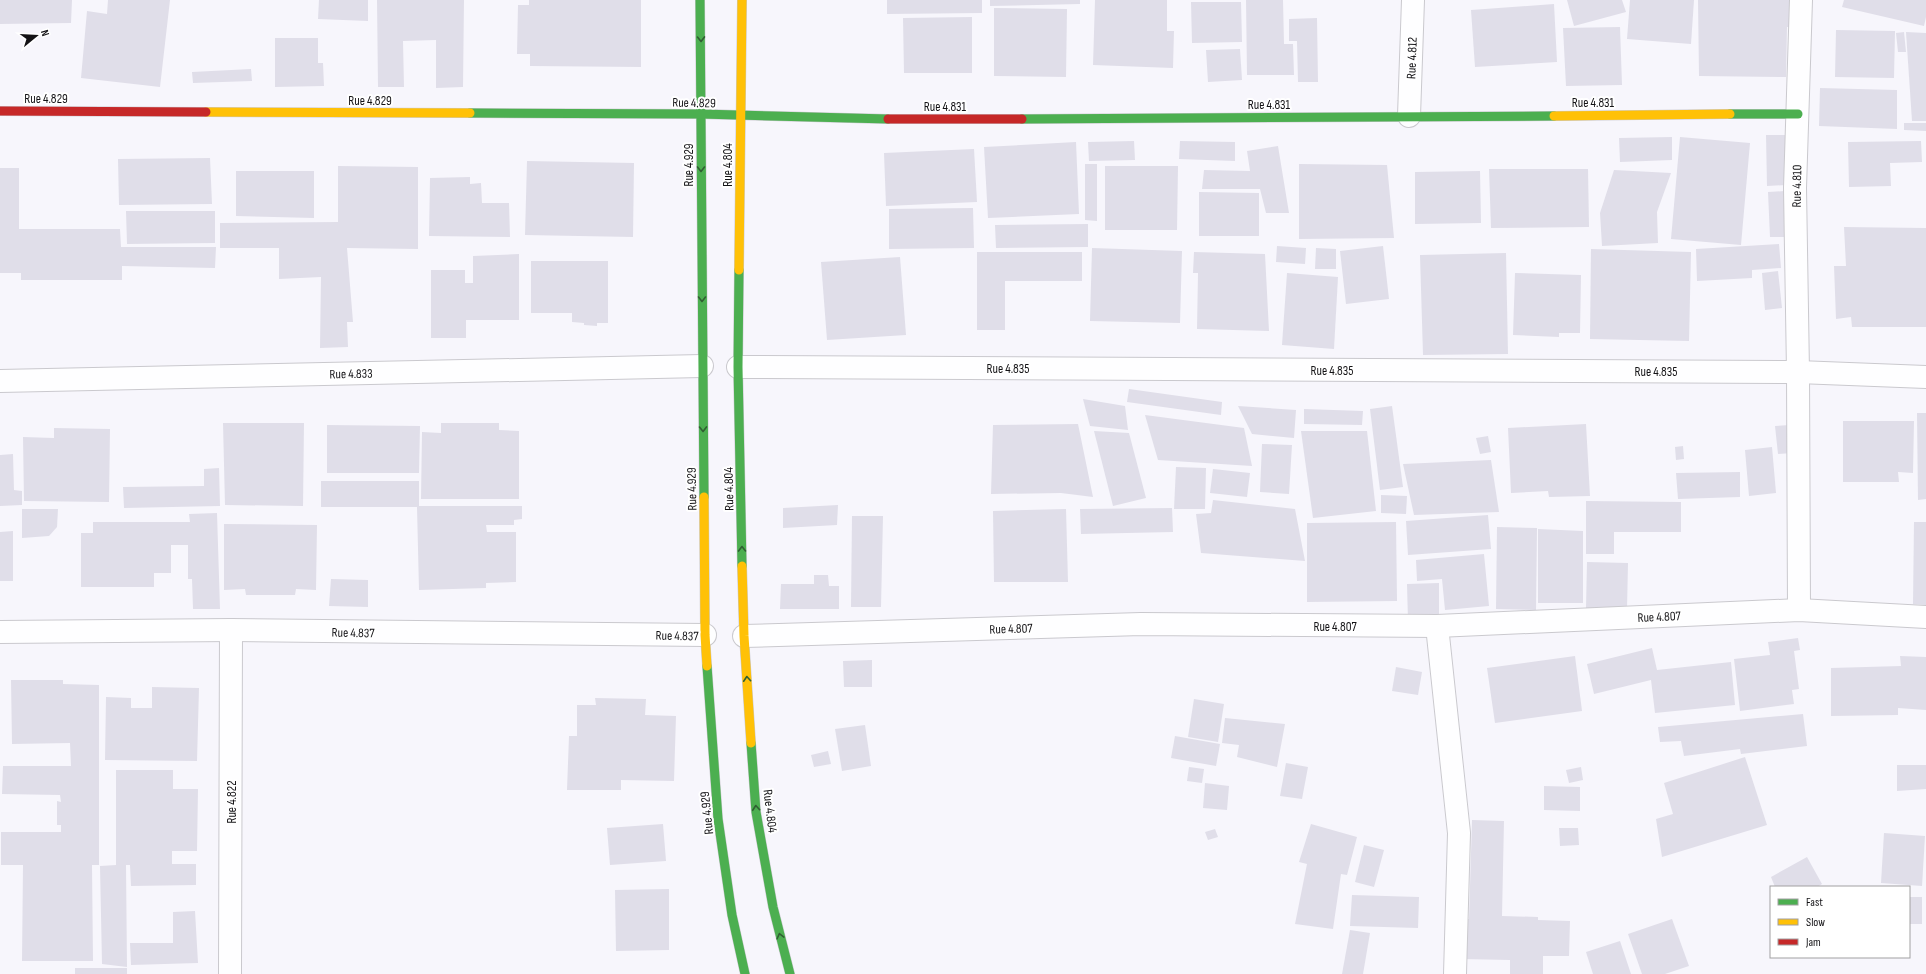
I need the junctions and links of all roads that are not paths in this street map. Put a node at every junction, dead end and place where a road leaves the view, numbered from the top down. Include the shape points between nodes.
1 (700, 0) edge
2 (742, 0) edge
3 (1413, 0) edge
4 (1801, 0) edge
5 (0, 111) edge
6 (701, 114) junction
7 (1798, 114) junction
8 (740, 116) junction
9 (1409, 116) junction
10 (702, 366) junction
11 (738, 367) junction
12 (1798, 372) junction
13 (1926, 377) edge
14 (0, 381) edge
15 (1799, 610) junction
16 (1926, 617) edge
17 (1437, 626) junction
18 (231, 630) junction
19 (0, 632) edge
20 (705, 635) junction
21 (744, 636) junction
22 (230, 974) edge
23 (746, 974) edge
24 (790, 974) edge
25 (1455, 974) edge

1 -> 6 main road, Rue 4.929
2 - 8 main road, Rue 4.804
3 - 9 street, Rue 4.812
4 - 7 street, Rue 4.810
5 - 6 main road, Rue 4.829
6 - 8 main road, Rue 4.829
6 -> 10 main road, Rue 4.929
7 - 9 main road, Rue 4.831
7 - 12 street, Rue 4.810 via 1795,188
8 - 9 main road, Rue 4.831 via 938,120
8 - 11 main road, Rue 4.804
10 - 14 street, Rue 4.833
10 -> 20 main road, Rue 4.929
11 - 12 street, Rue 4.835
21 -> 11 main road, Rue 4.804
12 - 13 street, Rue 4.835
12 - 15 street, Rue 4.810
15 - 16 street, Rue 4.807
15 - 17 street, Rue 4.807
17 - 21 street, Rue 4.807 via 1141,624
17 - 25 street via 1459,833
18 - 19 street, Rue 4.837
18 - 20 street, Rue 4.837
18 - 22 street, Rue 4.822
20 - 23 main road, Rue 4.929 via 718,819 732,915
24 -> 21 main road, Rue 4.804 via 773,907 756,812

